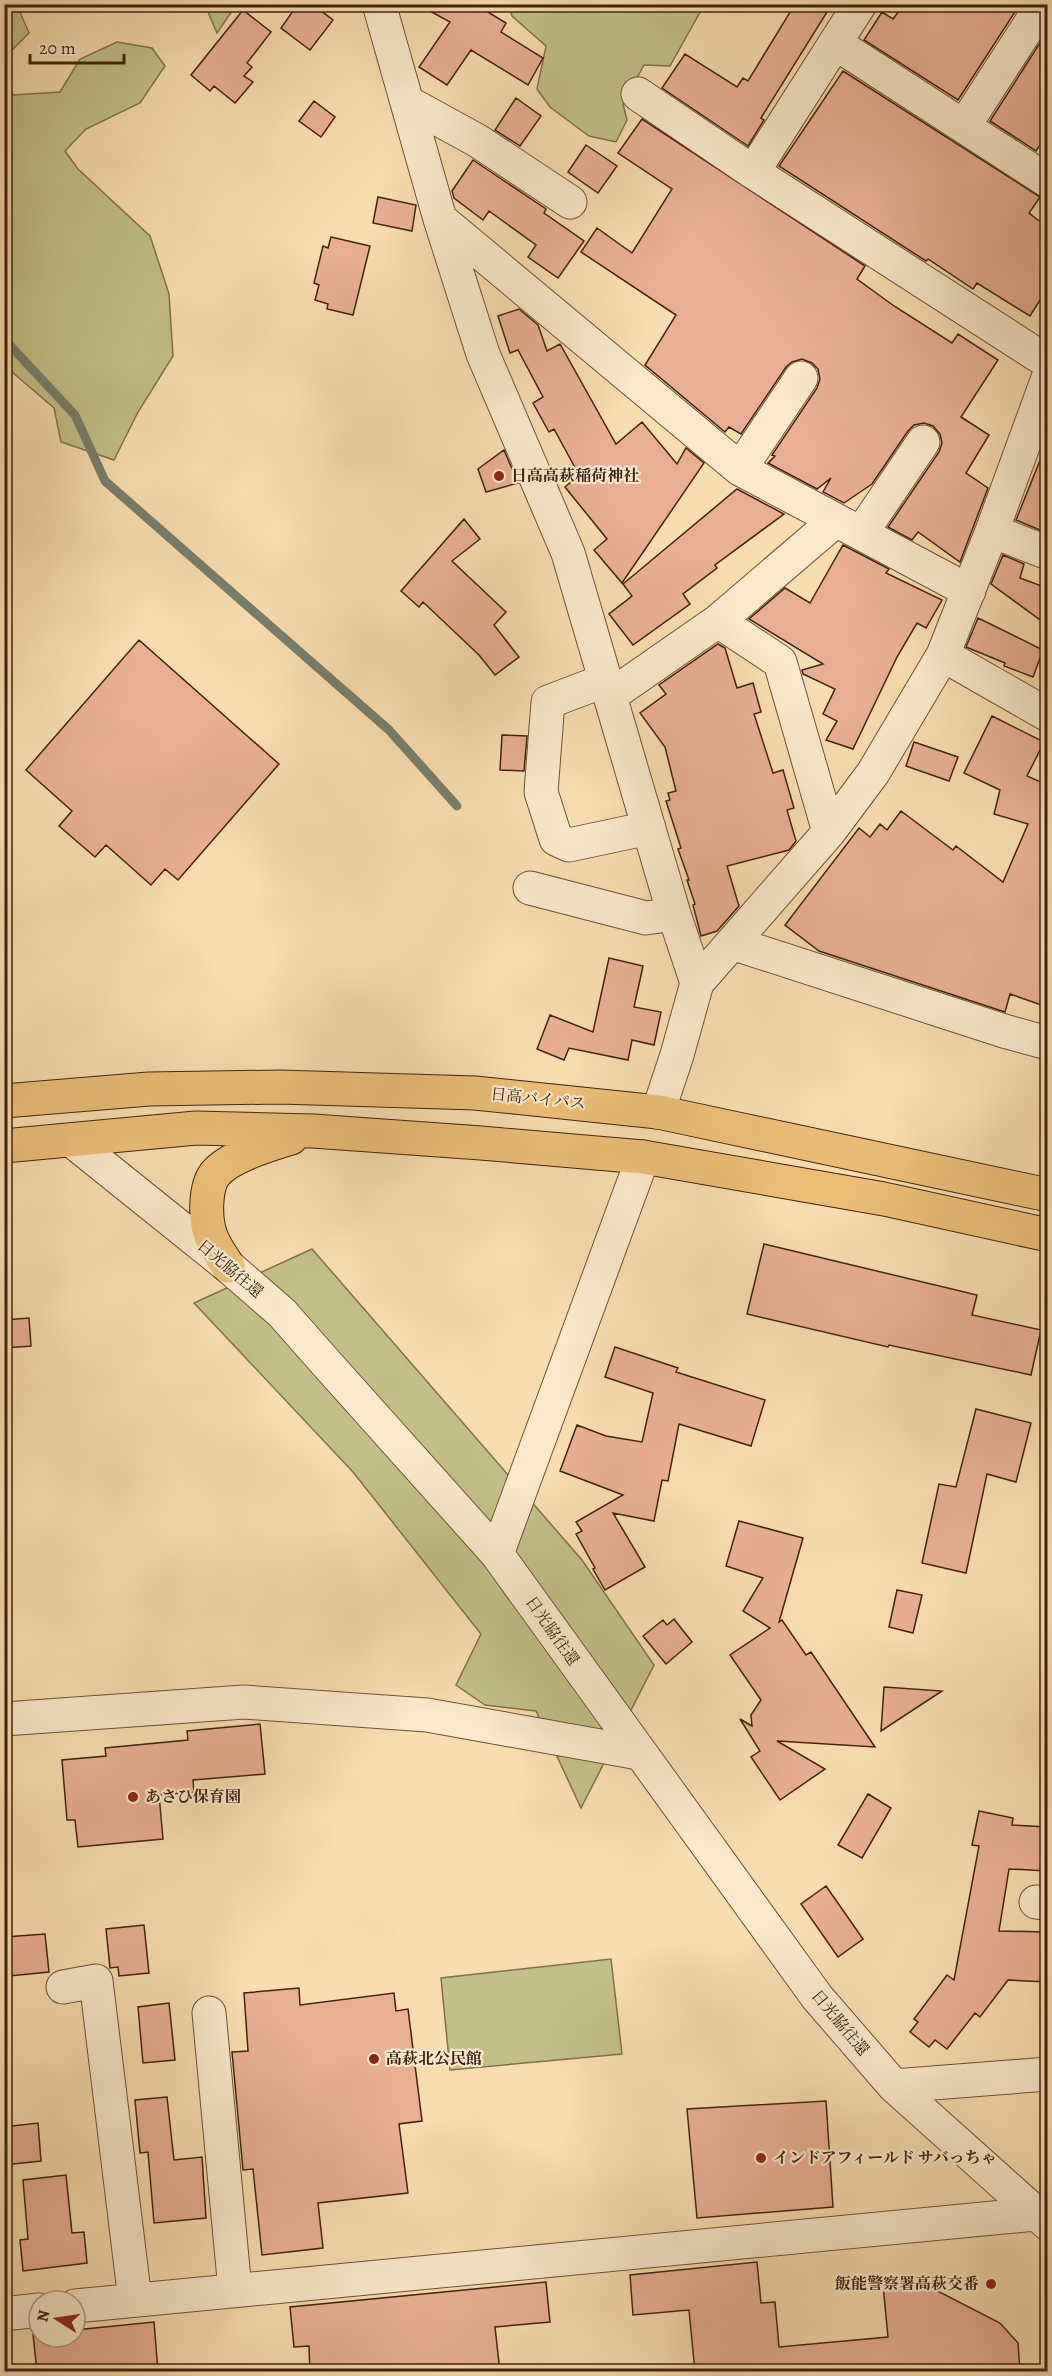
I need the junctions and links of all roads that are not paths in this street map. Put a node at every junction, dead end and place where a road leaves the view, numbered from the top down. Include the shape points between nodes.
1 (379, 4) edge
2 (860, 4) edge
3 (1043, 4) edge
4 (836, 43) junction
5 (638, 94) dead end
6 (406, 102) junction
7 (964, 126) junction
8 (753, 172) junction
9 (1047, 182) edge
10 (570, 202) dead end
11 (440, 219) junction
12 (1047, 362) edge
13 (801, 378) dead end
14 (1047, 378) edge
15 (922, 442) dead end
16 (740, 469) junction
17 (849, 527) junction
18 (992, 531) junction
19 (1047, 553) edge
20 (969, 591) junction
21 (718, 621) junction
22 (943, 655) junction
23 (608, 688) junction
24 (1047, 715) edge
25 (649, 828) junction
26 (829, 832) junction
27 (530, 888) dead end
28 (674, 914) junction
29 (732, 943) junction
30 (697, 983) junction
31 (1047, 1043) edge
32 (10, 1096) edge
33 (658, 1112) junction
34 (313, 1131) junction
35 (71, 1140) junction
36 (4, 1146) edge
37 (643, 1157) junction
38 (1047, 1195) edge
39 (1047, 1235) edge
40 (228, 1266) junction
41 (497, 1554) junction
42 (4, 1719) edge
43 (639, 1753) junction
44 (63, 1987) dead end
45 (209, 2013) dead end
46 (1047, 2074) edge
47 (894, 2086) junction
48 (1041, 2219) edge
49 (235, 2290) junction
50 (135, 2300) junction
51 (87, 2305) edge
52 (27, 2311) edge
53 (4, 2314) edge

1 - 6 street
2 - 4 street
3 - 7 street
4 - 7 street
4 - 8 street
5 - 8 street
6 - 10 street via 478,141
6 - 11 street
7 - 9 street
8 - 12 street
11 - 16 street
11 - 23 street via 483,354 568,553
13 - 16 street
14 - 18 street
15 - 17 street
16 - 17 street
17 - 20 street
17 - 21 street
18 - 19 street
18 - 20 street
20 - 22 street
21 - 23 street
21 - 26 street via 780,662
22 - 24 street
22 - 26 street via 873,773
23 - 25 street
23 - 25 street via 548,702 542,792 556,839 570,845
25 - 28 street
26 - 29 street
27 - 28 street via 646,918
28 - 30 street
29 - 30 street
29 - 31 street
30 - 33 street
32 - 33 highway, 日高バイパス via 280,1087 475,1093
32 - 35 highway, 日光脇往還
33 - 38 highway, 日高バイパス
34 - 35 highway via 196,1128
34 - 37 highway
34 - 40 highway via 257,1149 214,1176 206,1205 210,1234
35 - 36 highway
35 - 40 street, 日光脇往還
37 - 39 highway via 885,1199
37 - 41 street
40 - 41 street, 日光脇往還 via 282,1313
41 - 43 street, 日光脇往還
42 - 43 street via 244,1702 427,1715
43 - 47 street, 日光脇往還 via 817,1997
44 - 50 street via 96,1981
45 - 49 street
46 - 47 street
47 - 48 street, 日光脇往還
48 - 49 street
49 - 50 street
50 - 51 street
52 - 53 street

